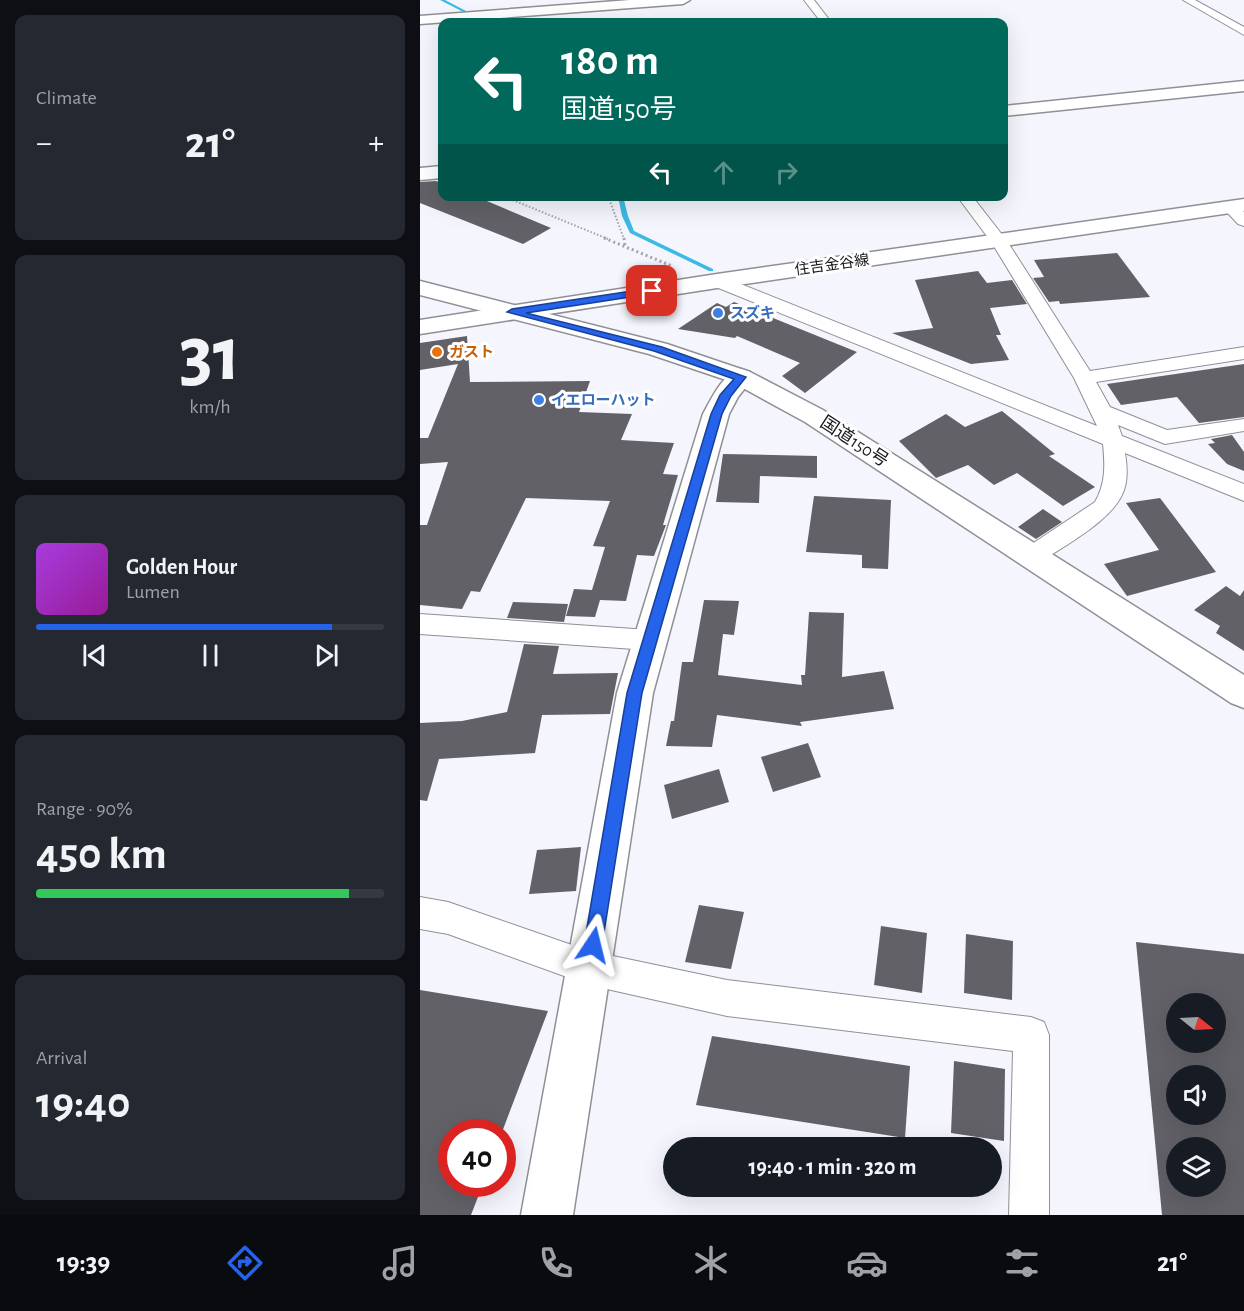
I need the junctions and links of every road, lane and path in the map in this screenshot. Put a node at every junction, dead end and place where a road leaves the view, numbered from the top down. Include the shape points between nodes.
1 (682, 0) edge
2 (809, 0) edge
3 (1188, 0) edge
4 (447, 18) edge
5 (823, 18) edge
6 (438, 19) edge
7 (420, 20) edge
8 (1244, 32) edge
9 (1244, 86) edge
10 (1008, 111) edge
11 (438, 172) edge
12 (420, 174) edge
13 (515, 201) edge
14 (609, 201) edge
15 (968, 201) edge
16 (1239, 211) edge
17 (999, 241) junction
18 (625, 246) junction
19 (673, 266) dead end
20 (717, 281) junction
21 (420, 288) edge
22 (512, 312) junction
23 (420, 327) edge
24 (1244, 353) edge
25 (741, 377) junction
26 (1084, 378) junction
27 (1102, 411) junction
28 (1244, 425) edge
29 (1113, 440) junction
30 (1244, 493) edge
31 (1032, 556) junction
32 (420, 624) edge
33 (650, 640) junction
34 (1244, 693) edge
35 (420, 913) edge
36 (590, 968) junction
37 (547, 1215) edge
38 (1029, 1215) edge

1 - 4 main road
2 - 5 street
3 - 8 street
6 - 7 main road
9 - 10 main road
11 - 12 main road
13 - 18 path
14 - 18 path
15 - 17 street
16 - 17 main road, 住吉金谷線
17 - 20 main road, 住吉金谷線
17 - 26 street
18 - 19 path
20 - 22 main road, 住吉金谷線
20 - 29 street
21 - 22 main road, 国道150号
22 - 23 main road, 住吉金谷線
22 - 25 main road, 国道150号 via 658,349
24 - 26 street
25 - 31 main road, 国道150号 via 814,416
25 - 33 main road via 716,414
26 - 27 street
27 - 28 street via 1165,437
27 - 29 street
29 - 30 street
29 - 31 street via 1113,490 1103,507
31 - 34 main road, 国道150号
32 - 33 street
33 - 36 main road via 634,693
35 - 36 street via 448,918
36 - 37 main road
36 - 38 street via 727,998 1031,1035

